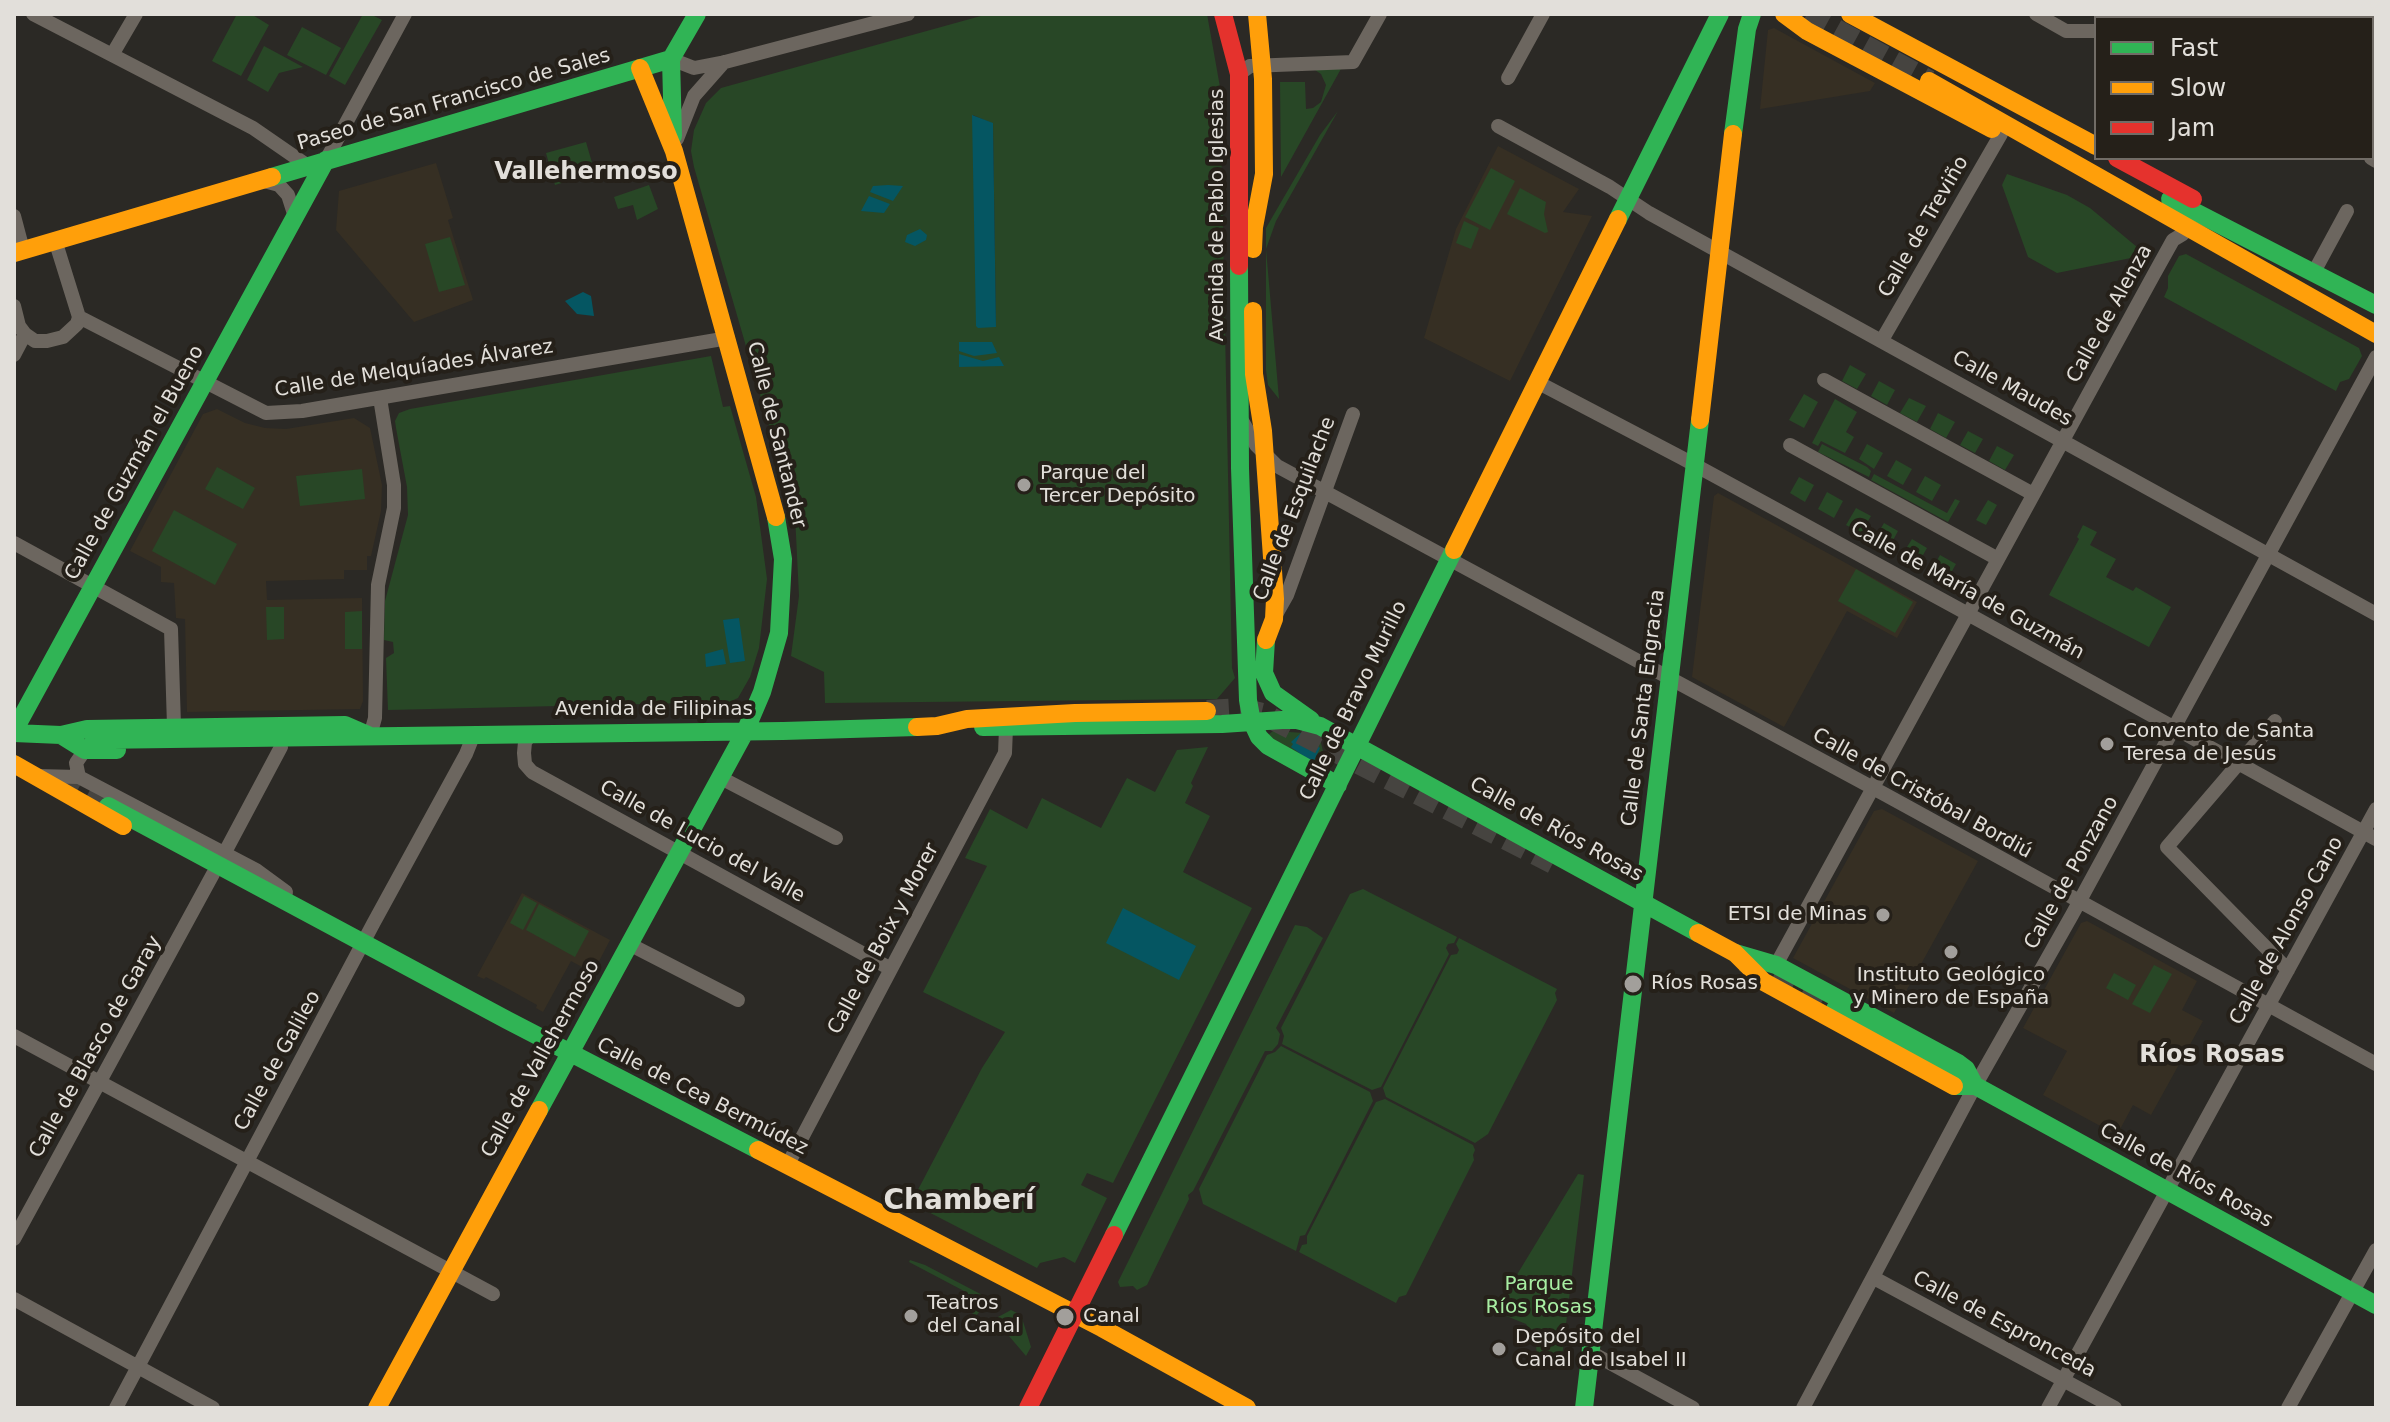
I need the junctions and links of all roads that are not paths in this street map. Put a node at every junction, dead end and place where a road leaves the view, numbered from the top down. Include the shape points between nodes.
1 (33, 14) edge
2 (136, 14) edge
3 (405, 14) edge
4 (697, 14) edge
5 (908, 14) edge
6 (1223, 14) edge
7 (1257, 14) edge
8 (1380, 14) edge
9 (1543, 14) edge
10 (1720, 14) edge
11 (1752, 14) edge
12 (1784, 14) edge
13 (1850, 14) edge
14 (2046, 17) edge
15 (2094, 31) edge
16 (112, 55) junction
17 (671, 59) junction
18 (725, 62) junction
19 (1262, 65) junction
20 (640, 68) junction
21 (1239, 74) junction
22 (1508, 78) dead end
23 (1498, 126) dead end
24 (2001, 134) junction
25 (2094, 145) edge
26 (674, 151) junction
27 (2121, 160) edge
28 (317, 163) junction
29 (260, 180) junction
30 (1628, 199) junction
31 (2347, 211) dead end
32 (14, 216) edge
33 (295, 217) junction
34 (2183, 234) junction
35 (55, 240) junction
36 (19, 251) edge
37 (1720, 252) junction
38 (2280, 254) junction
39 (2314, 272) junction
40 (2268, 274) junction
41 (2376, 305) edge
42 (14, 306) edge
43 (79, 317) junction
44 (25, 334) junction
45 (2376, 334) edge
46 (728, 338) junction
47 (1882, 340) junction
48 (14, 355) edge
49 (2376, 357) edge
50 (1824, 380) dead end
51 (205, 382) junction
52 (1537, 382) junction
53 (380, 398) junction
54 (1353, 414) dead end
55 (1240, 418) junction
56 (2063, 440) junction
57 (1790, 445) dead end
58 (1264, 463) junction
59 (1696, 465) junction
60 (1240, 468) junction
61 (1324, 491) junction
62 (2033, 494) junction
63 (14, 543) edge
64 (2269, 554) junction
65 (1449, 558) junction
66 (1998, 559) junction
67 (93, 587) junction
68 (1968, 614) junction
69 (2376, 614) edge
70 (1270, 627) junction
71 (1244, 634) junction
72 (1670, 680) junction
73 (1207, 711) tunnel mouth
74 (2275, 721) dead end
75 (1252, 722) junction
76 (174, 726) junction
77 (937, 726) junction
78 (1320, 726) junction
79 (1006, 728) junction
80 (2173, 729) junction
81 (14, 732) edge
82 (745, 732) junction
83 (532, 733) junction
84 (474, 734) junction
85 (61, 735) junction
86 (370, 736) junction
87 (90, 745) junction
88 (1357, 746) junction
89 (281, 747) junction
90 (14, 764) edge
91 (2239, 764) junction
92 (32, 776) junction
93 (79, 777) junction
94 (721, 778) junction
95 (1338, 785) junction
96 (1873, 788) junction
97 (108, 806) tunnel mouth
98 (2376, 809) edge
99 (2370, 836) edge
100 (836, 838) dead end
101 (679, 852) junction
102 (224, 854) junction
103 (213, 874) junction
104 (2078, 903) junction
105 (1643, 904) junction
106 (304, 912) junction
107 (364, 944) junction
108 (629, 944) junction
109 (1735, 953) junction
110 (1776, 965) junction
111 (891, 969) junction
112 (2288, 970) junction
113 (738, 1000) dead end
114 (2268, 1006) junction
115 (1835, 1009) tunnel mouth
116 (14, 1036) edge
117 (569, 1053) junction
118 (2376, 1064) edge
119 (100, 1082) junction
120 (1975, 1086) junction
121 (247, 1161) junction
122 (787, 1166) junction
123 (2167, 1191) junction
124 (14, 1239) edge
125 (2376, 1250) edge
126 (449, 1272) junction
127 (1874, 1278) junction
128 (2351, 1291) junction
129 (493, 1294) dead end
130 (14, 1299) edge
131 (2376, 1305) edge
132 (1075, 1314) junction
133 (1590, 1352) junction
134 (138, 1368) junction
135 (2063, 1380) junction
136 (116, 1408) edge
137 (213, 1408) edge
138 (377, 1408) edge
139 (1028, 1408) edge
140 (1247, 1408) edge
141 (1584, 1408) edge
142 (1693, 1408) edge
143 (1803, 1408) edge
144 (2048, 1408) edge
145 (2115, 1408) edge
146 (2288, 1408) edge

1 - 16 street
2 - 16 street
3 - 28 street, Calle de Guzmán el Bueno
4 - 17 main road
5 - 18 street, Paseo de San Francisco de Sales
6 - 21 main road, Avenida de Pablo Iglesias
7 - 19 main road, Avenida de Pablo Iglesias
8 - 19 street via 1353,62
9 - 22 street
10 - 30 main road, Calle de Bravo Murillo
11 - 37 main road, Calle de Santa Engracia
12 - 24 main road
13 - 25 main road
14 - 15 street via 2066,31
16 - 28 street
17 - 18 street, Paseo de San Francisco de Sales via 694,68
17 - 20 main road, Paseo de San Francisco de Sales
17 - 26 main road, Calle de Santander
18 - 26 street via 694,96
19 - 21 street
19 - 58 main road, Avenida de Pablo Iglesias via 1264,174 1252,276 1254,374
20 - 26 main road, Calle de Santander
20 - 28 main road, Paseo de San Francisco de Sales
21 - 55 main road, Avenida de Pablo Iglesias
23 - 30 street, Calle Maudes
24 - 34 main road
24 - 47 street, Calle de Treviño
26 - 46 main road, Calle de Santander
27 - 38 main road via 2244,228
28 - 29 main road, Paseo de San Francisco de Sales
28 - 33 main road, Calle de Guzmán el Bueno
29 - 33 street via 279,185
29 - 35 main road, Paseo de San Francisco de Sales
30 - 37 street, Calle Maudes
30 - 52 main road, Calle de Bravo Murillo
31 - 39 street
32 - 36 street
33 - 51 main road, Calle de Guzmán el Bueno
34 - 40 main road
34 - 56 street, Calle de Alenza via 2172,242
35 - 36 main road, Paseo de San Francisco de Sales
35 - 43 street
37 - 47 street, Calle Maudes
37 - 59 main road, Calle de Santa Engracia
38 - 39 main road
38 - 40 main road via 1932,76
39 - 41 main road
40 - 45 main road
42 - 44 street
43 - 44 street via 63,337 35,341
43 - 51 street, Calle de Melquíades Álvarez
44 - 48 street
46 - 53 street, Calle de Melquíades Álvarez
46 - 82 main road, Calle de Santander via 771,491 783,559 779,633
47 - 56 street, Calle Maudes
49 - 64 street, Calle de Ponzano
50 - 62 street
51 - 53 street, Calle de Melquíades Álvarez via 266,413
51 - 67 main road, Calle de Guzmán el Bueno
52 - 59 street, Calle de María de Guzmán
52 - 65 main road, Calle de Bravo Murillo
53 - 86 street via 394,508 378,585 375,718
54 - 61 street, Calle de Esquilache
55 - 58 street, Avenida de Pablo Iglesias
55 - 60 main road, Avenida de Pablo Iglesias
56 - 62 street, Calle de Alenza
56 - 64 street, Calle Maudes
57 - 66 street
58 - 60 street
58 - 61 street, Calle de Cristóbal Bordiú
58 - 70 main road, Avenida de Pablo Iglesias via 1275,599
59 - 68 street, Calle de María de Guzmán
59 - 72 main road, Calle de Santa Engracia
60 - 71 main road, Avenida de Pablo Iglesias
61 - 65 street, Calle de Cristóbal Bordiú
61 - 70 street, Calle de Esquilache
62 - 66 street, Calle de Alenza
63 - 67 street
64 - 69 street, Calle Maudes
64 - 80 street, Calle de Ponzano
65 - 72 street, Calle de Cristóbal Bordiú
65 - 88 main road, Calle de Bravo Murillo
66 - 68 street, Calle de Alenza
67 - 76 street via 171,629
67 - 81 main road, Calle de Guzmán el Bueno
68 - 80 street, Calle de María de Guzmán
68 - 96 street, Calle de Alenza
70 - 71 street via 1256,642
70 - 78 main road, Avenida de Pablo Iglesias via 1263,657 1273,693
71 - 75 main road, Avenida de Pablo Iglesias
72 - 96 street, Calle de Cristóbal Bordiú
72 - 105 main road, Calle de Santa Engracia
73 - 77 main road, Avenida de Filipinas via 1075,713 967,719
74 - 91 street
75 - 78 main road, Avenida de Filipinas via 1297,720
75 - 79 main road, Avenida de Filipinas
75 - 95 main road via 1268,746
76 - 85 main road, Avenida de Filipinas
76 - 86 main road, Avenida de Filipinas via 345,725
77 - 79 main road, Avenida de Filipinas
77 - 82 main road, Avenida de Filipinas
78 - 88 main road, Calle de Ríos Rosas
79 - 111 street, Calle de Boix y Morer via 1005,753
80 - 91 street, Calle de María de Guzmán
80 - 104 street, Calle de Ponzano
81 - 85 main road, Avenida de Filipinas
82 - 83 main road, Avenida de Filipinas
82 - 94 main road, Calle de Vallehermoso
83 - 84 main road, Avenida de Filipinas
83 - 101 street, Calle de Lucio del Valle via 524,753 532,772
84 - 86 main road, Avenida de Filipinas
84 - 107 street, Calle de Galileo
85 - 87 main road, Avenida de Filipinas
86 - 87 main road, Avenida de Filipinas
86 - 89 main road, Avenida de Filipinas via 346,745
87 - 89 main road, Avenida de Filipinas
87 - 93 street via 76,763
88 - 95 main road, Calle de Bravo Murillo
88 - 105 main road, Calle de Ríos Rosas
89 - 102 street
90 - 92 main road, Calle de Cea Bermúdez
91 - 99 street, Calle de María de Guzmán
91 - 112 street via 2167,847
92 - 93 street, Calle de Cea Bermúdez
92 - 103 main road, Calle de Cea Bermúdez
93 - 102 street, Calle de Cea Bermúdez
94 - 100 street
94 - 101 main road, Calle de Vallehermoso
95 - 132 main road, Calle de Bravo Murillo
96 - 104 street, Calle de Cristóbal Bordiú
96 - 110 street, Calle de Alenza
97 - 106 main road, Calle de Cea Bermúdez
98 - 99 street, Calle de Alonso Cano
99 - 112 street, Calle de Alonso Cano
101 - 108 main road, Calle de Vallehermoso
101 - 111 street, Calle de Lucio del Valle
102 - 106 street, Calle de Cea Bermúdez via 283,889
103 - 106 main road, Calle de Cea Bermúdez
103 - 119 street, Calle de Blasco de Garay
104 - 114 street, Calle de Cristóbal Bordiú
104 - 120 street, Calle de Ponzano
105 - 109 main road, Calle de Ríos Rosas
105 - 133 main road, Calle de Santa Engracia
106 - 107 main road, Calle de Cea Bermúdez
107 - 117 main road, Calle de Cea Bermúdez
107 - 121 street, Calle de Galileo
108 - 113 street
108 - 117 main road, Calle de Vallehermoso
109 - 110 main road, Calle de Ríos Rosas
109 - 120 main road, Calle de Ríos Rosas via 1762,980 1950,1085
110 - 120 main road, Calle de Ríos Rosas via 1958,1063
111 - 122 street, Calle de Boix y Morer
112 - 114 street, Calle de Alonso Cano
114 - 118 street, Calle de Cristóbal Bordiú
114 - 123 street, Calle de Alonso Cano
115 - 120 main road, Calle de Ríos Rosas
116 - 119 street
117 - 122 main road, Calle de Cea Bermúdez
117 - 126 main road, Calle de Vallehermoso
119 - 121 street
119 - 124 street, Calle de Blasco de Garay
120 - 123 main road, Calle de Ríos Rosas
120 - 127 street, Calle de Ponzano
121 - 126 street
121 - 134 street, Calle de Galileo
122 - 132 main road, Calle de Cea Bermúdez
123 - 128 main road, Calle de Ríos Rosas
123 - 135 street, Calle de Alonso Cano
125 - 128 street
126 - 129 street
126 - 138 main road, Calle de Vallehermoso
127 - 135 street, Calle de Espronceda
127 - 143 street, Calle de Ponzano
128 - 131 main road, Calle de Ríos Rosas
128 - 146 street
130 - 134 street
132 - 139 main road, Calle de Bravo Murillo
132 - 140 main road, Calle de Cea Bermúdez
133 - 141 main road, Calle de Santa Engracia
133 - 142 street
134 - 136 street, Calle de Galileo
134 - 137 street
135 - 144 street, Calle de Alonso Cano
135 - 145 street, Calle de Espronceda

